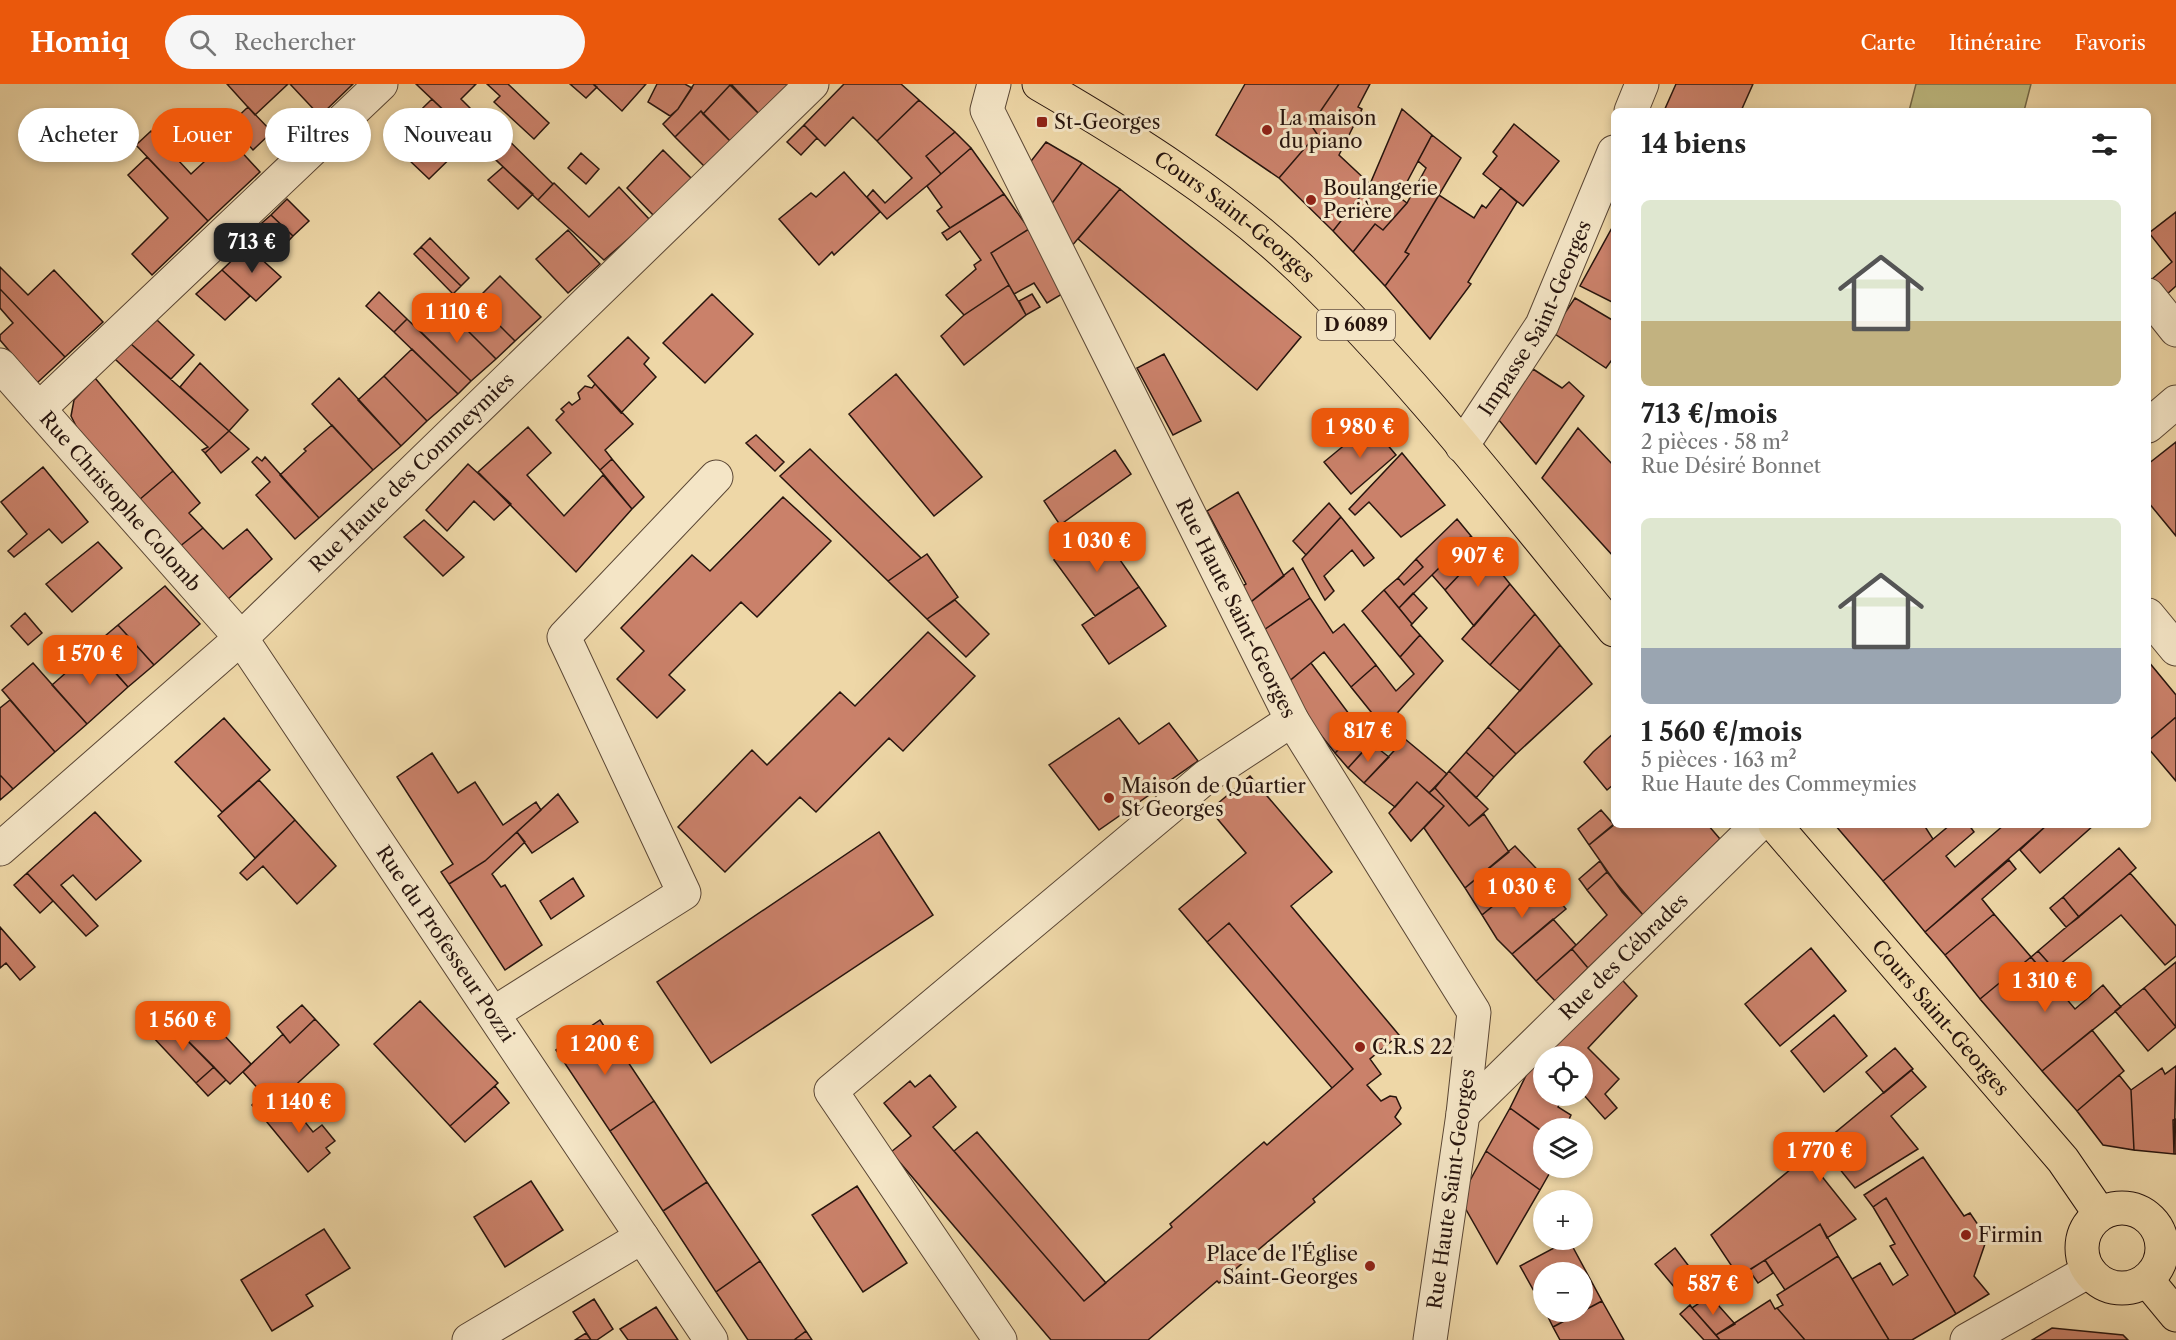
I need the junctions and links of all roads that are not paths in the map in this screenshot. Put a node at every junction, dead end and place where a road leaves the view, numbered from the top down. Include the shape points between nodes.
1 (381, 84) edge
2 (812, 84) edge
3 (994, 84) edge
4 (1039, 84) edge
5 (1642, 84) edge
6 (1632, 108) edge
7 (1611, 159) edge
8 (2151, 299) edge
9 (2176, 330) edge
10 (0, 365) edge
11 (2176, 402) edge
12 (39, 409) junction
13 (2151, 423) edge
14 (1462, 446) junction
15 (716, 477) dead end
16 (2151, 619) edge
17 (1611, 626) edge
18 (241, 638) junction
19 (2176, 649) edge
20 (1292, 720) junction
21 (1755, 828) edge
22 (1778, 828) edge
23 (0, 849) edge
24 (494, 1013) junction
25 (1462, 1114) junction
26 (2100, 1214) junction
27 (2167, 1224) edge
28 (642, 1237) junction
29 (2089, 1271) junction
30 (2147, 1280) junction
31 (2176, 1315) edge
32 (470, 1340) edge
33 (711, 1340) edge
34 (1000, 1340) edge
35 (1430, 1340) edge
36 (1967, 1340) edge

1 - 12 street
2 - 18 street, Rue Haute des Commeymies
3 - 20 street, Rue Haute Saint-Georges via 987,110
4 - 14 main road, Cours Saint-Georges / D 6089 via 1139,144 1228,207 1300,268 1369,339
5 - 6 street
7 - 14 street, Impasse Saint-Georges via 1542,325
8 - 9 street
10 - 12 street, Rue Christophe Colomb
11 - 13 street
12 - 18 street, Rue Christophe Colomb
14 - 17 main road, Cours Saint-Georges / D 6089
15 - 24 street via 564,637 684,893
16 - 19 street
18 - 23 street, Rue Haute des Commeymies
18 - 24 street, Rue du Professeur Pozzi
20 - 25 street, Rue Haute Saint-Georges via 1474,1012
20 - 34 street via 1206,776 831,1091
21 - 25 street, Rue des Cébrades
22 - 26 main road, Cours Saint-Georges via 2063,1160
24 - 28 street, Rue du Professeur Pozzi
25 - 35 street, Rue Haute Saint-Georges
26 - 27 main road via 2126,1208
26 - 29 main road via 2084,1234 2081,1246
27 - 30 main road via 2162,1257
28 - 32 street
28 - 33 street, Rue du Professeur Pozzi
29 - 30 main road via 2103,1283 2122,1289
29 - 36 street
30 - 31 main road

